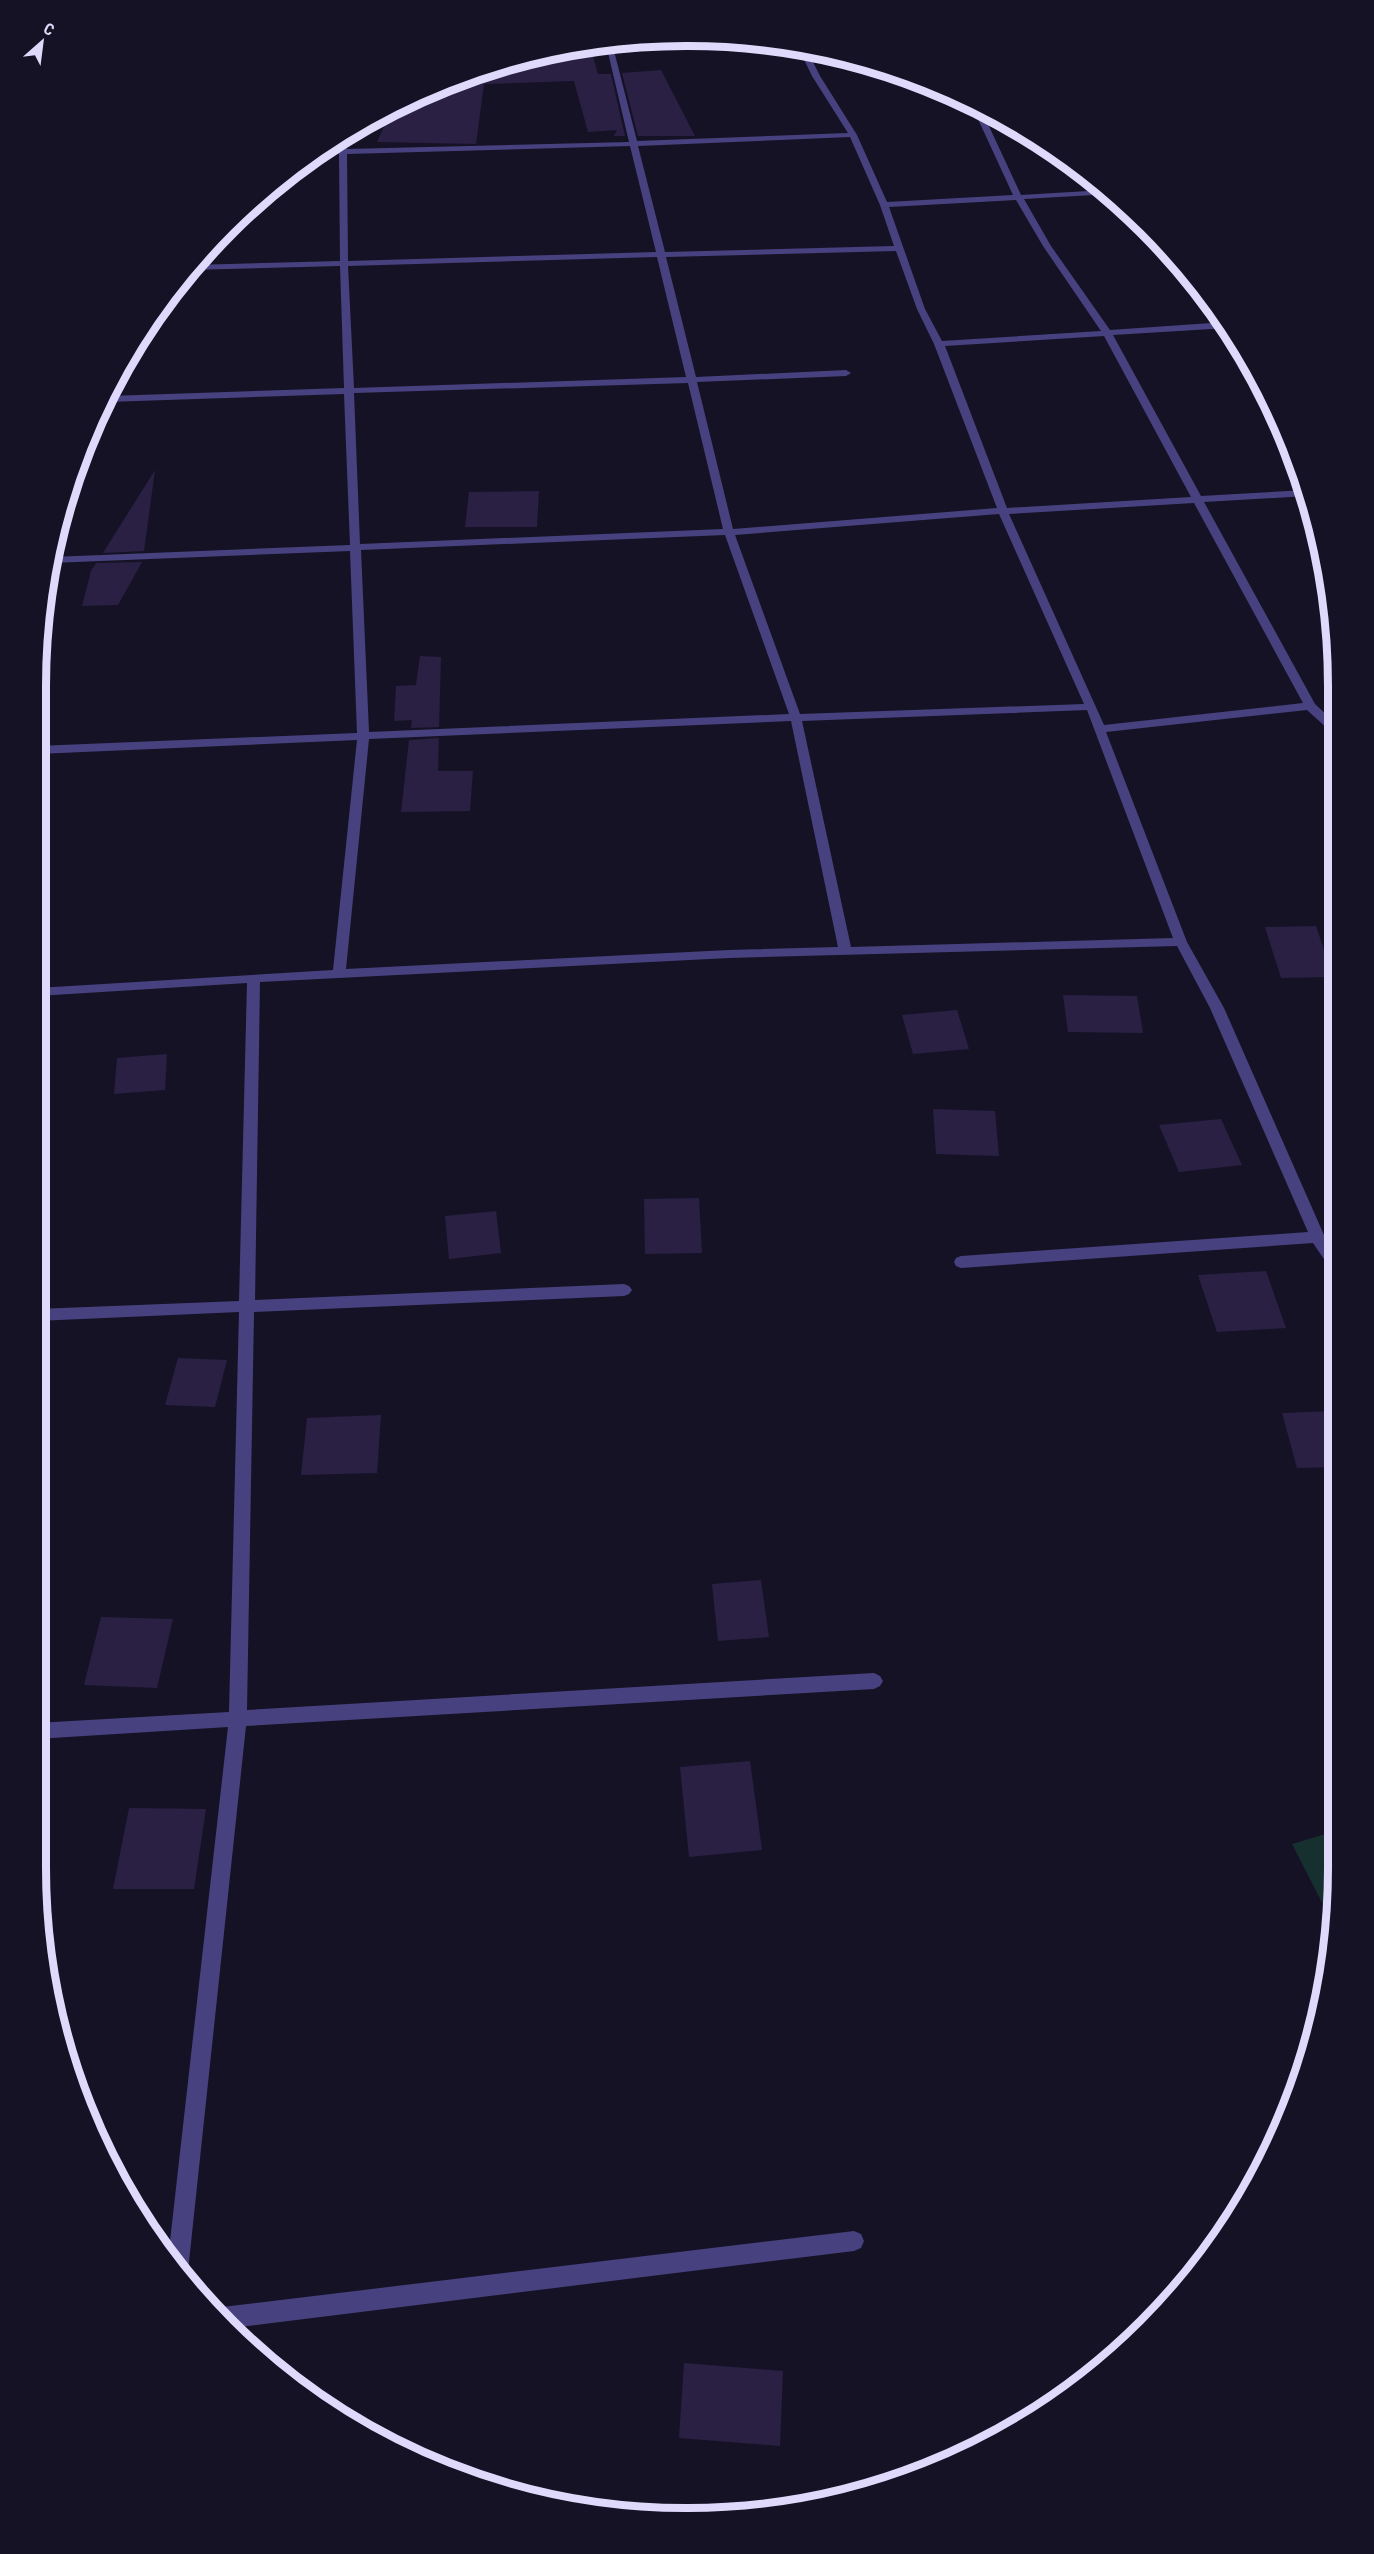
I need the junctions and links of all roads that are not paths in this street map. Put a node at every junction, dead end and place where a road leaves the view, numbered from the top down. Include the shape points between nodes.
1 (611, 51) edge
2 (807, 58) edge
3 (982, 119) edge
4 (853, 135) junction
5 (633, 144) junction
6 (343, 147) edge
7 (334, 152) edge
8 (343, 152) junction
9 (1094, 193) edge
10 (1018, 197) junction
11 (884, 205) junction
12 (899, 248) junction
13 (662, 255) junction
14 (344, 263) junction
15 (203, 268) edge
16 (1216, 326) edge
17 (1107, 333) junction
18 (939, 344) junction
19 (846, 373) dead end
20 (693, 381) junction
21 (348, 389) junction
22 (116, 399) edge
23 (1298, 494) edge
24 (1199, 500) junction
25 (1003, 511) junction
26 (729, 532) junction
27 (355, 548) junction
28 (60, 560) edge
29 (1310, 706) junction
30 (1091, 707) junction
31 (796, 718) junction
32 (1328, 723) edge
33 (1099, 729) junction
34 (363, 737) junction
35 (46, 750) edge
36 (1181, 942) junction
37 (845, 951) junction
38 (339, 973) junction
39 (254, 978) junction
40 (46, 991) edge
41 (1317, 1237) junction
42 (1328, 1254) edge
43 (960, 1262) dead end
44 (624, 1290) dead end
45 (248, 1305) junction
46 (46, 1315) edge
47 (874, 1681) dead end
48 (238, 1720) junction
49 (46, 1730) edge
50 (854, 2241) dead end
51 (179, 2256) edge
52 (231, 2317) edge

1 - 5 street
2 - 4 street
3 - 10 street
4 - 5 street
4 - 11 street
5 - 8 street
5 - 13 street
6 - 8 street
7 - 8 street
8 - 14 street
9 - 10 street
10 - 11 street
10 - 17 street
11 - 12 street
12 - 13 street
12 - 18 street via 921,309
13 - 14 street
13 - 20 street
14 - 15 street
14 - 21 street
16 - 17 street
17 - 18 street
17 - 24 street
18 - 25 street
19 - 20 street
20 - 21 street
20 - 26 street
21 - 22 street
21 - 27 street
23 - 24 street
24 - 25 street
24 - 29 street
25 - 26 street
25 - 30 street
26 - 27 street
26 - 31 street
27 - 28 street
27 - 34 street
29 - 32 street
29 - 33 street
30 - 31 street
30 - 33 street
31 - 34 street
31 - 37 street
33 - 36 street
34 - 35 street
34 - 38 street
36 - 37 street
36 - 41 street via 1217,1008
37 - 38 street
38 - 39 street
39 - 40 street
39 - 45 street
41 - 42 street
41 - 43 street
44 - 45 street
45 - 46 street
45 - 48 street
47 - 48 street
48 - 49 street
48 - 51 street
50 - 52 street

